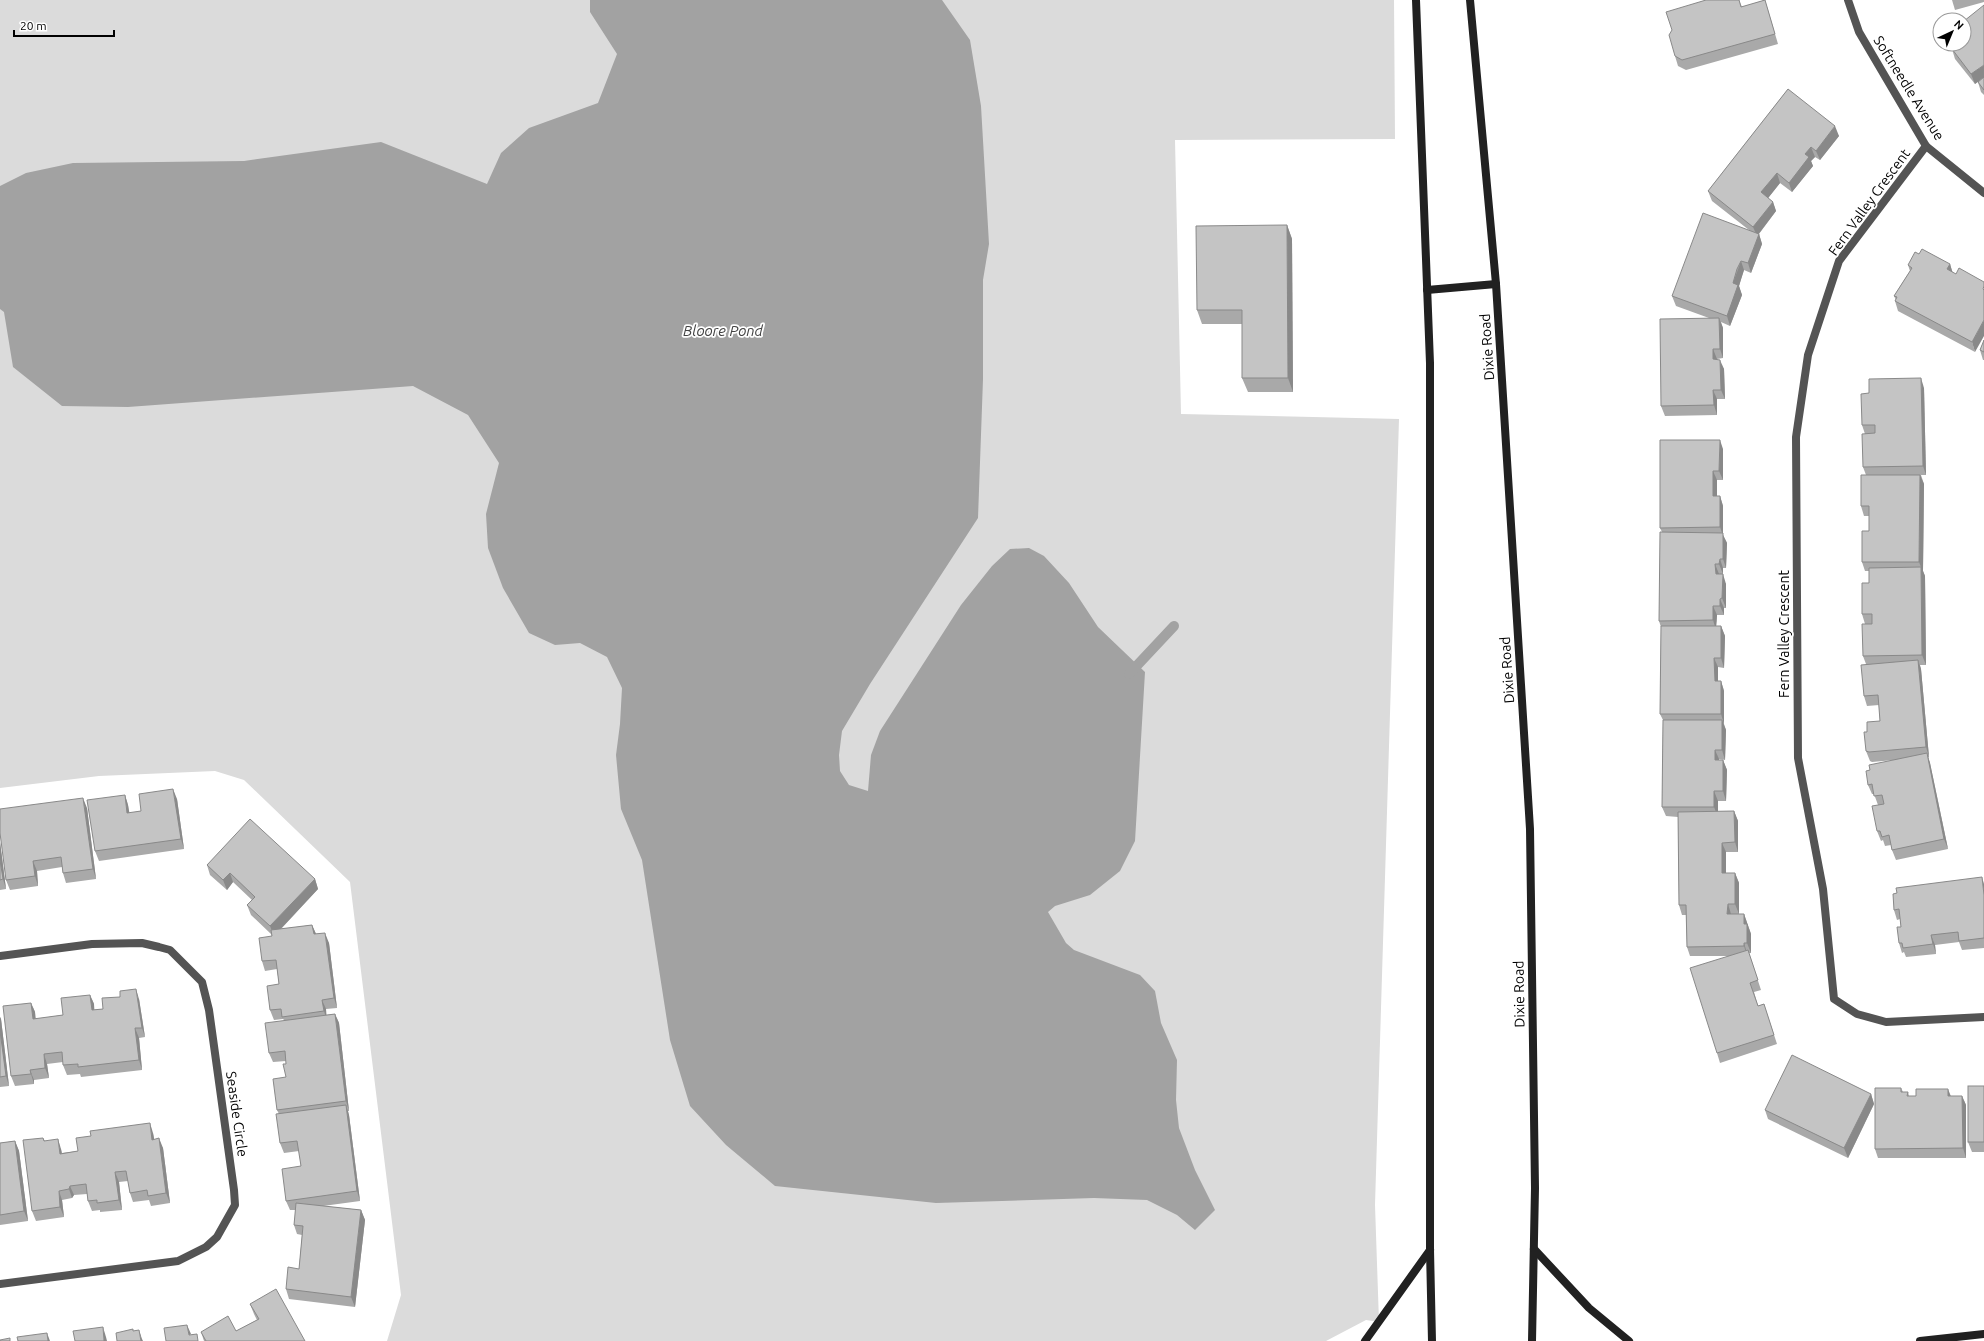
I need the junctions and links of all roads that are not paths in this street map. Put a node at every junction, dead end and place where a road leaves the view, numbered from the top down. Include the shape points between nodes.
1 (1416, 0) edge
2 (1470, 0) edge
3 (1848, 0) edge
4 (1926, 146) junction
5 (1984, 193) edge
6 (1496, 284) junction
7 (1427, 290) junction
8 (0, 956) edge
9 (1984, 1018) edge
10 (1534, 1249) junction
11 (1430, 1250) junction
12 (0, 1284) edge
13 (1984, 1334) edge
14 (1365, 1341) edge
15 (1432, 1341) edge
16 (1532, 1341) edge
17 (1629, 1341) edge
18 (1920, 1341) edge

1 - 7 main road
2 - 6 main road, Dixie Road
3 - 4 street, Softneedle Avenue via 1859,32
4 - 5 street, Softneedle Avenue
4 - 9 street, Fern Valley Crescent via 1839,261 1808,355 1796,436 1798,758 1823,889 1834,999 1857,1014 1886,1022
6 - 7 main road
6 - 10 main road, Dixie Road via 1530,829
7 - 11 main road via 1430,363
8 - 12 street, Seaside Circle via 92,944 142,943 170,950 202,982 209,1010 235,1204 216,1236 206,1247 178,1261
10 - 16 main road, Dixie Road
10 - 17 main road via 1589,1308
11 - 14 main road
11 - 15 main road
13 - 18 main road

